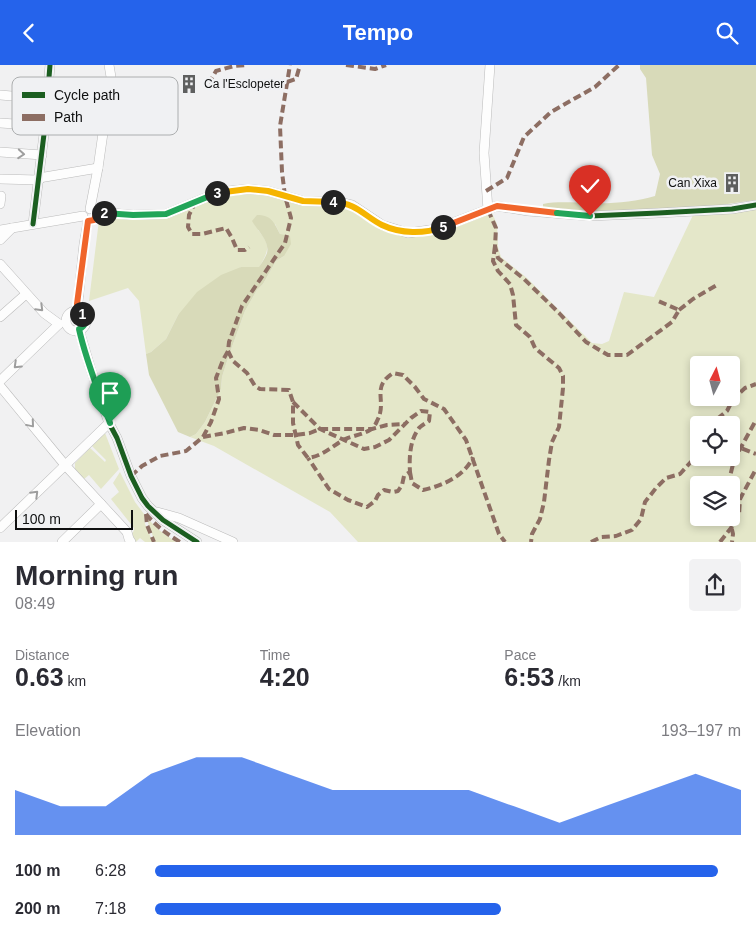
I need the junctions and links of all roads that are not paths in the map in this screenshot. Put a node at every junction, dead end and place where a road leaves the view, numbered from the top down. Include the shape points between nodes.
1 (490, 65) edge
2 (44, 135) edge
3 (103, 135) edge
4 (0, 153) edge
5 (42, 155) junction
6 (98, 168) junction
7 (0, 179) edge
8 (39, 179) junction
9 (756, 205) edge
10 (488, 210) junction
11 (93, 211) junction
12 (86, 219) junction
13 (33, 224) junction
14 (12, 228) junction
15 (0, 230) edge
16 (0, 240) edge
17 (0, 264) edge
18 (26, 293) junction
19 (77, 311) junction
20 (0, 317) edge
21 (63, 323) junction
22 (79, 329) junction
23 (0, 381) edge
24 (0, 386) edge
25 (110, 423) junction
26 (65, 465) junction
27 (101, 504) junction
28 (156, 512) junction
29 (2, 522) edge
30 (130, 541) edge
31 (62, 542) edge
32 (197, 542) edge
33 (233, 542) edge

1 - 10 street via 484,153
2 - 5 street
3 - 6 street
4 -> 5 street
5 - 8 street
6 - 8 street
6 - 11 street
7 - 8 street
8 - 13 street
9 - 10 street via 590,216 497,206
10 - 11 street via 437,229 408,233 382,225 352,205 303,201 248,189 219,192 166,214
11 - 12 street via 94,220
12 - 13 street
12 - 19 street
13 - 14 street
14 - 15 street
14 - 16 street
17 - 18 street
18 - 20 street
18 -> 21 street via 44,313
19 - 21 street via 69,313
19 - 22 street via 85,319
21 - 22 street
21 -> 23 street
22 - 25 street
24 -> 26 street
25 - 26 street
25 - 28 street via 142,498
26 - 27 street
29 -> 26 street
27 - 30 street via 127,532
27 - 31 street
28 - 32 street
28 - 33 street via 179,518

